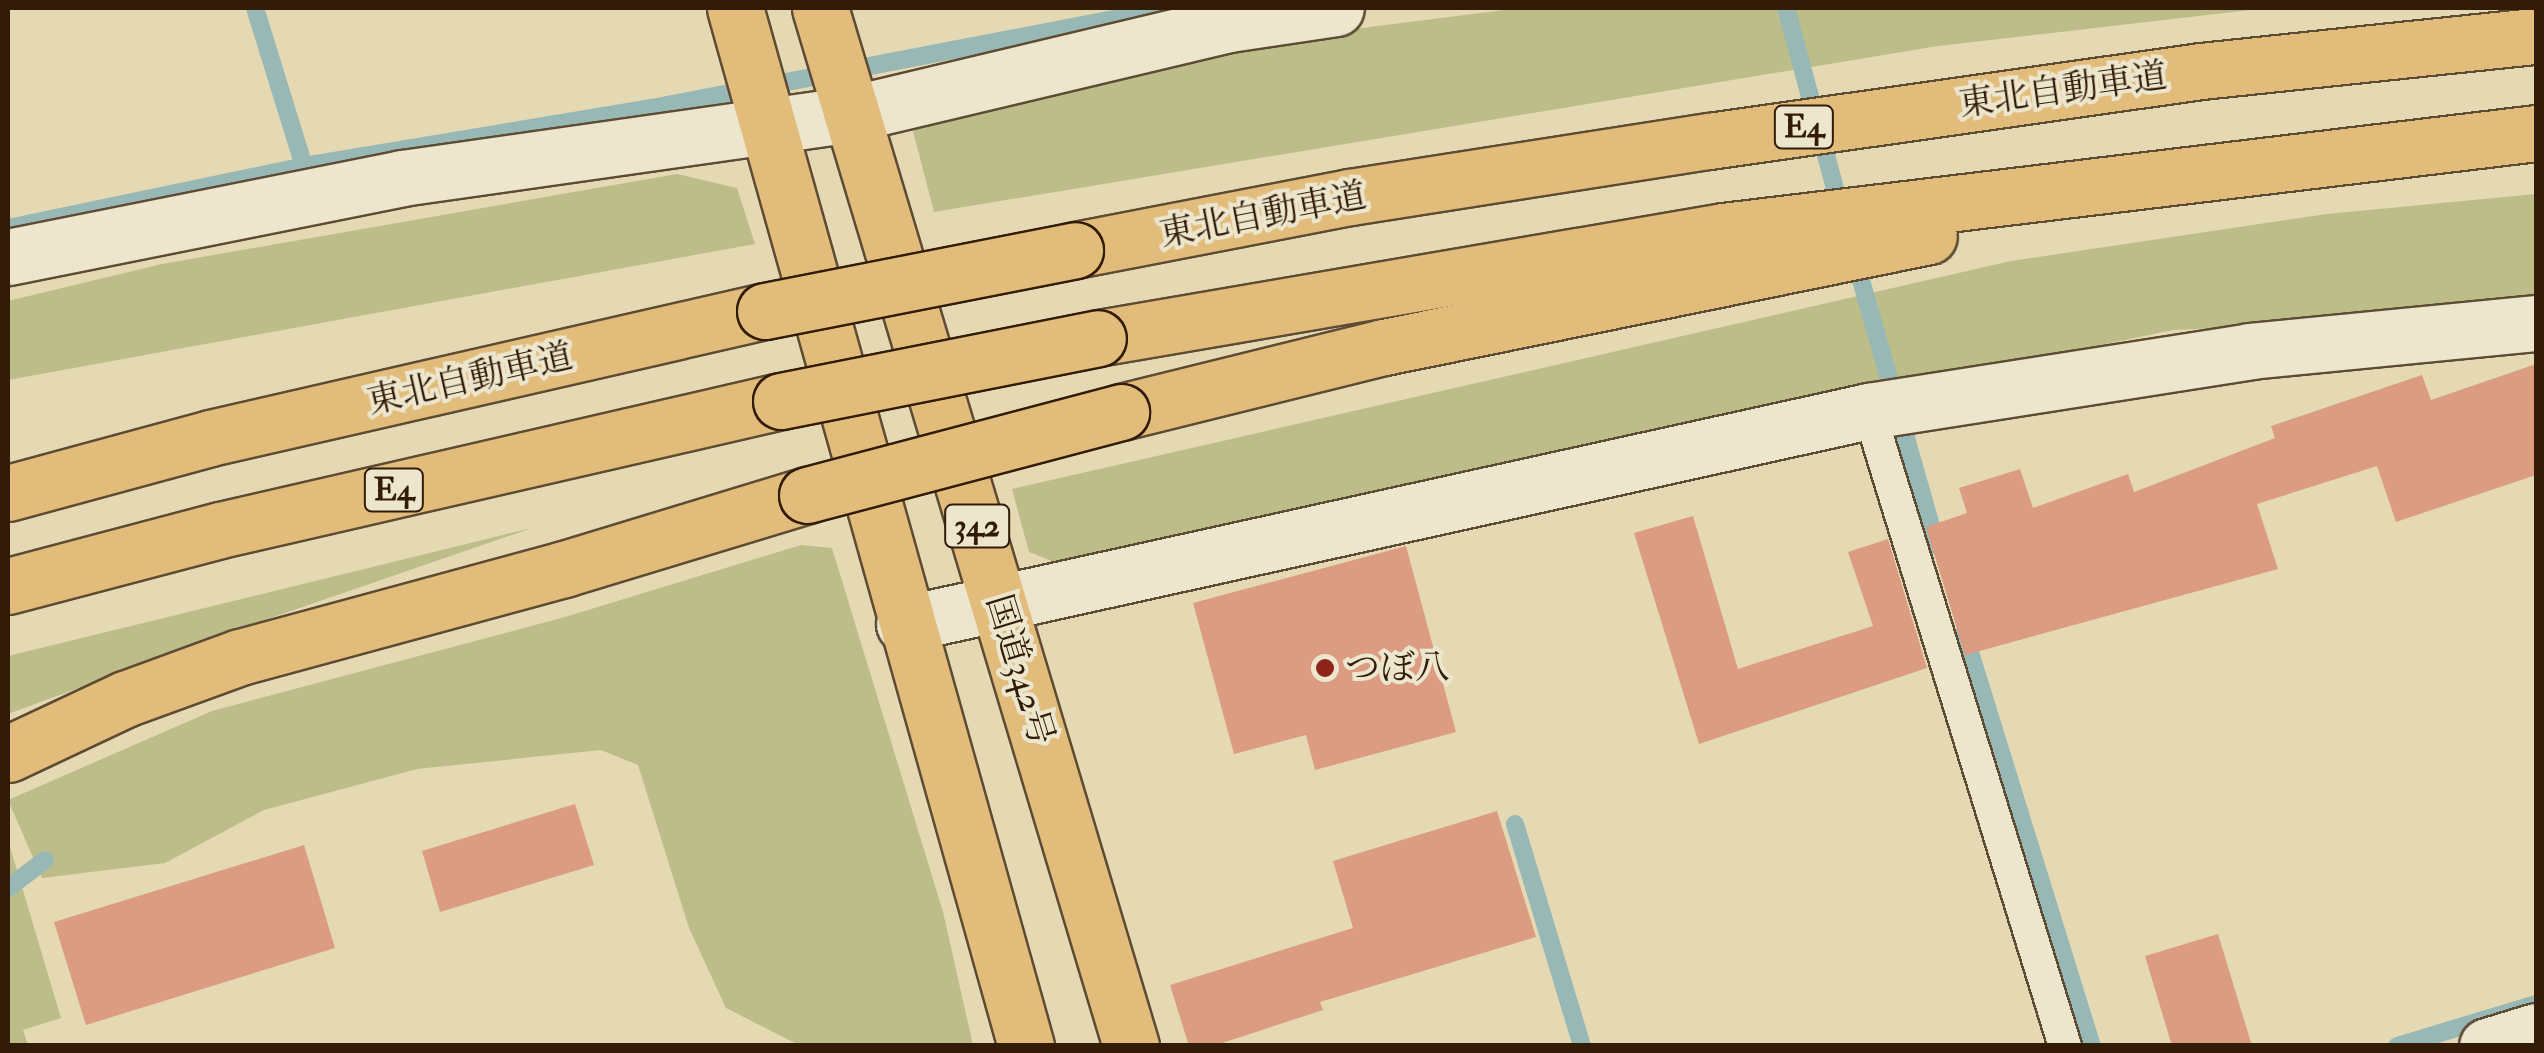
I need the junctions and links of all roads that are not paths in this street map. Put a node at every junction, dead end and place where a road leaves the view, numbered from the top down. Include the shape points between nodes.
1 (735, 8) edge
2 (820, 8) edge
3 (1336, 8) edge
4 (2536, 36) edge
5 (851, 114) junction
6 (769, 128) junction
7 (2536, 133) edge
8 (2220, 170) junction
9 (8, 257) edge
10 (2536, 324) edge
11 (1869, 411) junction
12 (210, 438) junction
13 (8, 463) edge
14 (8, 492) edge
15 (8, 586) edge
16 (1002, 605) junction
17 (904, 624) junction
18 (8, 754) edge
19 (2536, 1031) edge
20 (1026, 1046) edge
21 (1132, 1046) edge
22 (2066, 1046) edge
23 (2487, 1046) edge

1 - 6 highway
2 - 5 highway, 国道342号 / 342
3 - 5 street via 1229,24
4 - 12 highway, 東北自動車道 / E4, bridge via 2200,71 1350,198 765,310
5 - 6 street
5 - 16 highway, 国道342号 / 342
6 - 9 street via 402,178
6 - 17 highway
7 - 8 highway, E4
8 - 15 highway, E4, bridge via 1723,230 1098,338 782,402 220,530
8 - 18 highway, bridge via 1746,278 1384,347 807,494 240,657 125,698
10 - 11 street via 2250,351
11 - 16 street
11 - 22 lane
12 - 13 highway, E4
12 - 14 highway, 東北自動車道 / E4
16 - 17 street
16 - 21 highway, 国道342号 / 342
17 - 20 highway
19 - 23 street

